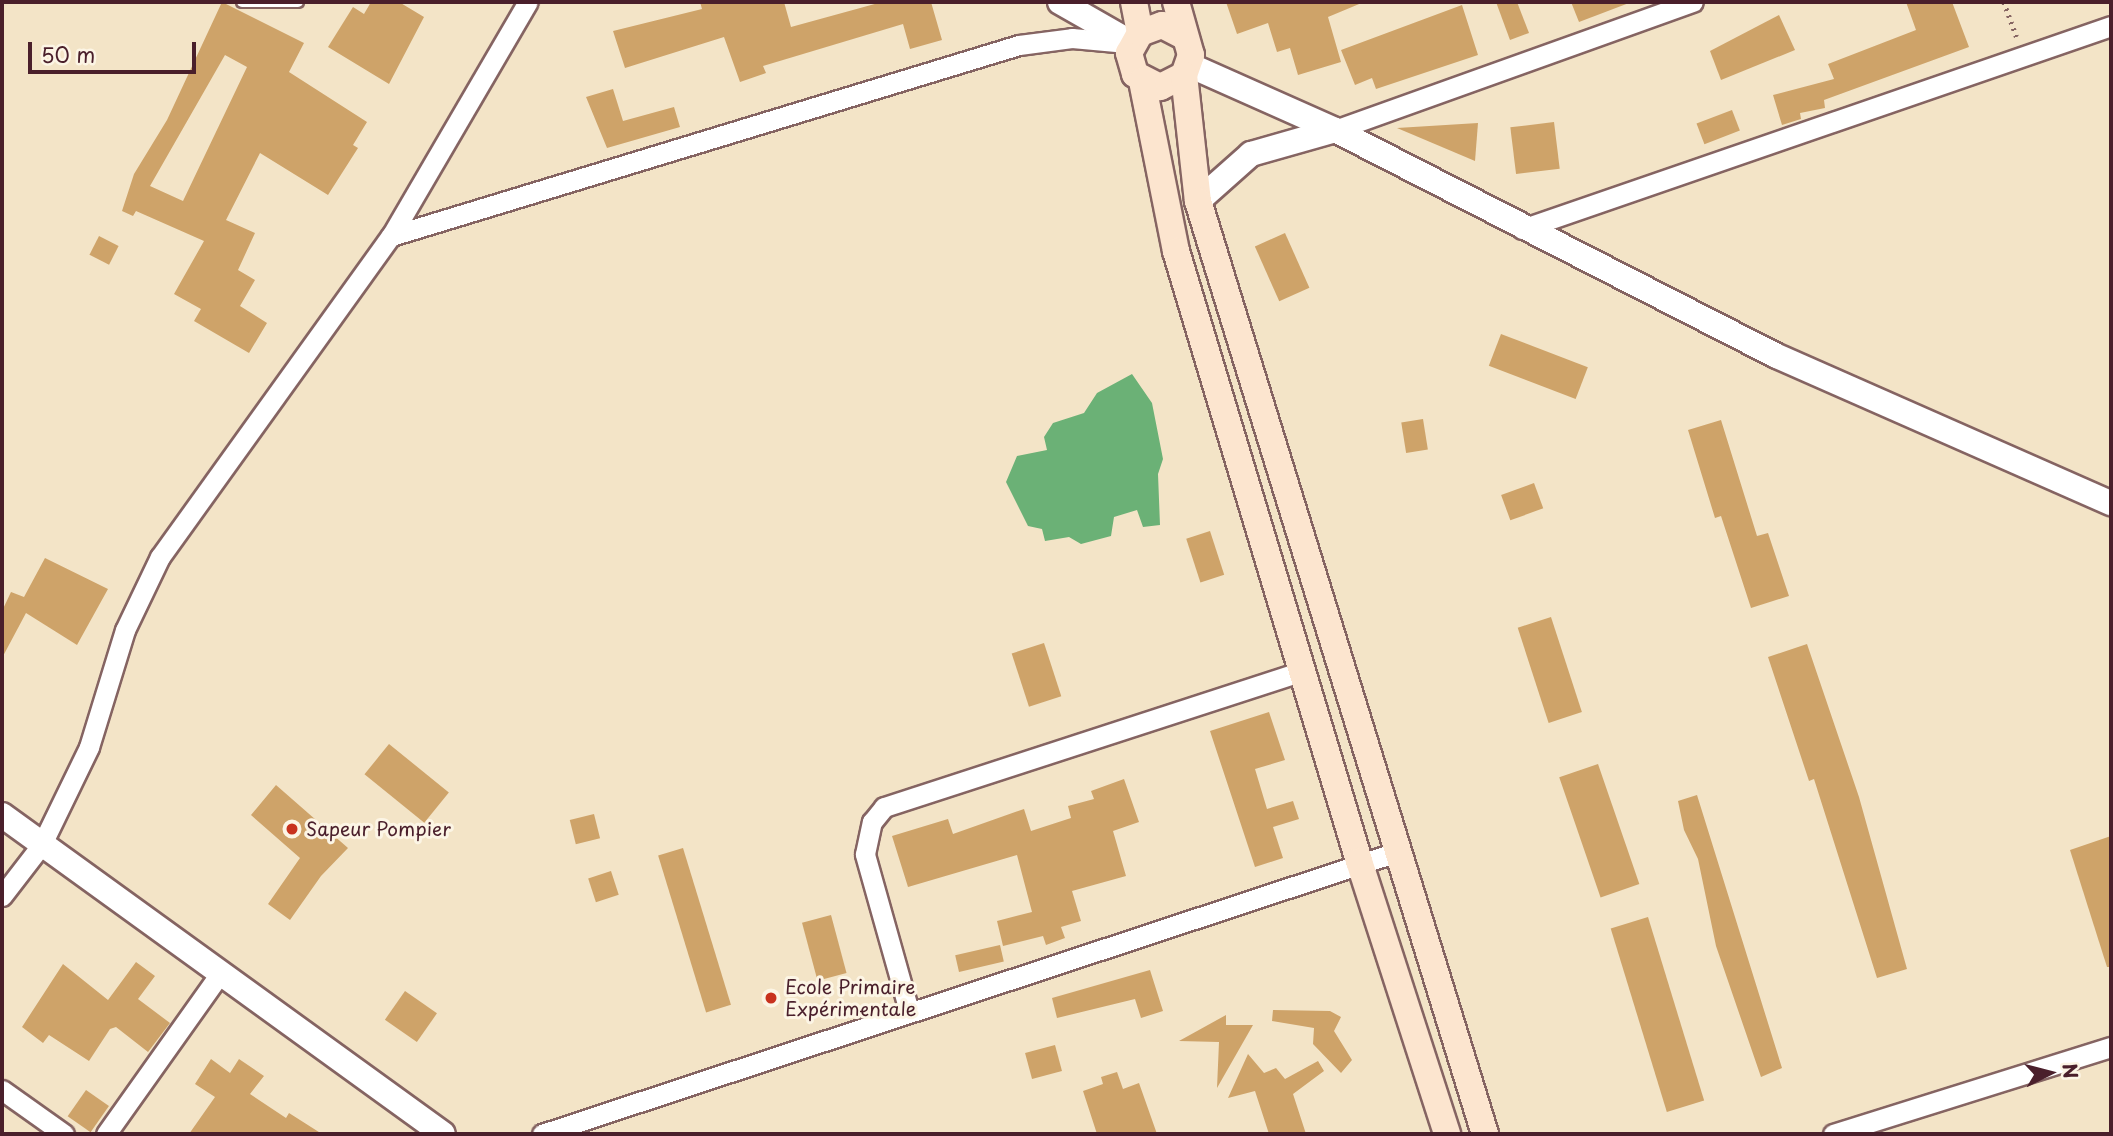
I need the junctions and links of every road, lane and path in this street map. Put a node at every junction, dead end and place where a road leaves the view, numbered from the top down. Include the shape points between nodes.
1 (242, 2) edge
2 (298, 2) edge
3 (1060, 2) edge
4 (1135, 2) edge
5 (1175, 2) edge
6 (1693, 2) edge
7 (2004, 2) edge
8 (530, 3) edge
9 (2111, 26) edge
10 (1184, 36) junction
11 (1136, 38) junction
12 (2024, 56) junction
13 (1187, 70) junction
14 (1142, 81) junction
15 (1335, 130) junction
16 (1198, 201) junction
17 (1522, 229) junction
18 (391, 236) junction
19 (2111, 503) edge
20 (1302, 671) junction
21 (2, 815) edge
22 (42, 844) junction
23 (1397, 852) junction
24 (1359, 861) junction
25 (2, 896) edge
26 (219, 975) junction
27 (909, 1012) junction
28 (2111, 1047) edge
29 (2, 1090) edge
30 (64, 1134) edge
31 (106, 1134) edge
32 (443, 1134) edge
33 (542, 1134) edge
34 (1447, 1134) edge
35 (1485, 1134) edge
36 (1833, 1134) edge

1 - 2 lane
3 - 11 street
4 - 11 main road
5 - 10 main road
6 - 15 street
7 - 12 path
8 - 18 street
9 - 12 street
10 - 11 main road via 1162,25
10 - 13 main road
11 - 14 main road via 1130,64
11 - 18 street via 1019,44 721,139
12 - 17 street
13 - 14 main road via 1169,85
13 - 15 street
13 - 16 main road
14 - 20 main road via 1173,239
15 - 16 street via 1251,154
15 - 17 street
16 - 23 main road
17 - 19 street via 1777,356
18 - 22 street via 160,557 125,630 89,747
20 - 24 main road
20 - 27 street via 884,807 872,822 864,854
21 - 22 street
22 - 25 street
22 - 26 street
23 - 24 street
23 - 35 main road
24 - 27 street
24 - 34 main road
26 - 31 street
26 - 32 street
27 - 33 street
28 - 36 street
29 - 30 street

